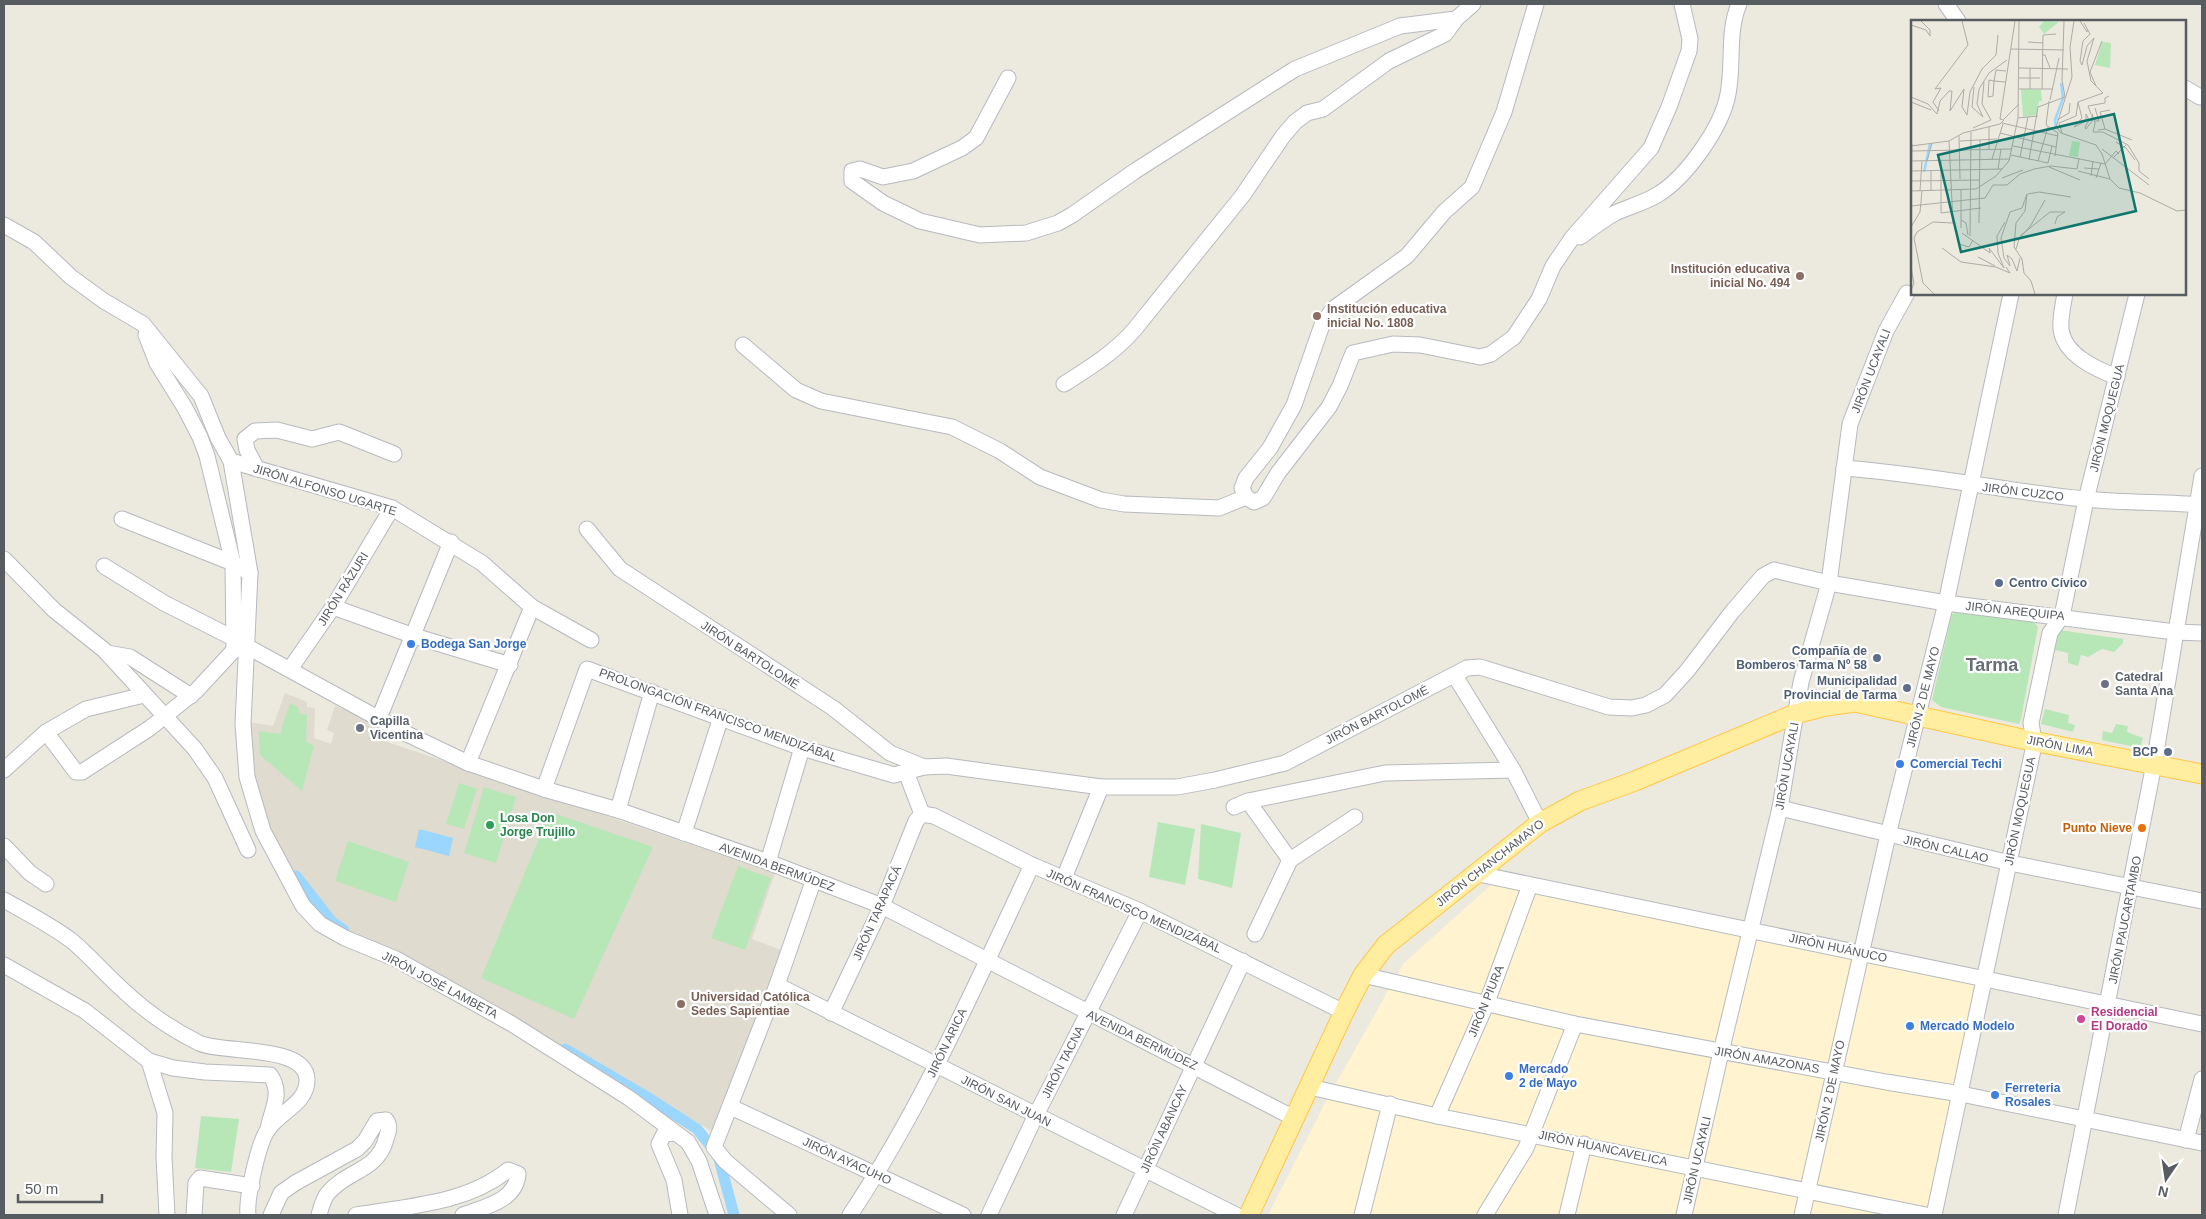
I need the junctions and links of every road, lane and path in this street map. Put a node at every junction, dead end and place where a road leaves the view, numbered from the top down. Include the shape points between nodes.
1 (1473, 4) edge
2 (1536, 4) edge
3 (1682, 4) edge
4 (1739, 4) edge
5 (1946, 4) edge
6 (1456, 19) junction
7 (1957, 20) edge
8 (1008, 78) dead end
9 (2186, 89) edge
10 (2200, 97) dead end
11 (4, 225) edge
12 (1562, 253) junction
13 (1907, 293) dead end
14 (2011, 295) edge
15 (2065, 295) edge
16 (2137, 295) edge
17 (144, 324) junction
18 (743, 345) dead end
19 (2117, 378) junction
20 (1064, 384) dead end
21 (394, 454) dead end
22 (231, 461) junction
23 (257, 468) junction
24 (1844, 468) junction
25 (2202, 476) edge
26 (1972, 485) junction
27 (1246, 497) junction
28 (2086, 500) junction
29 (2200, 505) edge
30 (392, 508) junction
31 (122, 519) dead end
32 (587, 530) dead end
33 (451, 542) junction
34 (4, 560) edge
35 (233, 563) junction
36 (104, 566) dead end
37 (1768, 571) joint
38 (250, 572) junction
39 (1829, 583) junction
40 (1946, 603) junction
41 (333, 607) junction
42 (532, 607) junction
43 (2062, 616) junction
44 (2175, 632) junction
45 (2202, 632) edge
46 (414, 636) junction
47 (591, 640) dead end
48 (239, 645) junction
49 (107, 653) junction
50 (510, 665) junction
51 (290, 669) junction
52 (1455, 676) junction
53 (652, 692) junction
54 (144, 695) junction
55 (191, 696) junction
56 (1795, 714) junction
57 (164, 716) junction
58 (1918, 716) junction
59 (721, 717) junction
60 (380, 718) junction
61 (46, 732) junction
62 (2034, 741) junction
63 (802, 748) junction
64 (468, 763) junction
65 (2154, 764) junction
66 (924, 767) junction
67 (4, 770) edge
68 (1513, 770) junction
69 (906, 772) junction
70 (2202, 774) edge
71 (1101, 787) junction
72 (544, 789) junction
73 (1248, 801) junction
74 (1234, 807) dead end
75 (1780, 808) junction
76 (618, 810) junction
77 (922, 814) junction
78 (1356, 817) dead end
79 (1540, 822) junction
80 (684, 833) junction
81 (1888, 835) junction
82 (4, 846) edge
83 (248, 850) dead end
84 (1290, 860) junction
85 (768, 862) junction
86 (2010, 863) junction
87 (1032, 865) junction
88 (1474, 873) junction
89 (1064, 878) junction
90 (814, 879) junction
91 (46, 884) dead end
92 (1530, 885) junction
93 (2131, 887) junction
94 (4, 900) edge
95 (2202, 901) edge
96 (882, 906) junction
97 (1140, 911) junction
98 (1751, 930) junction
99 (1255, 934) dead end
100 (1861, 953) junction
101 (987, 960) junction
102 (1243, 961) junction
103 (4, 965) edge
104 (1363, 975) junction
105 (1984, 978) junction
106 (777, 986) junction
107 (2109, 1004) junction
108 (1486, 1005) junction
109 (1088, 1012) junction
110 (1344, 1012) junction
111 (832, 1013) junction
112 (1575, 1024) junction
113 (2202, 1024) edge
114 (1721, 1052) junction
115 (149, 1061) junction
116 (1194, 1065) junction
117 (936, 1066) junction
118 (1834, 1072) junction
119 (2202, 1079) edge
120 (1310, 1088) junction
121 (1961, 1094) junction
122 (1390, 1104) junction
123 (731, 1107) junction
124 (1437, 1116) junction
125 (1036, 1117) junction
126 (1294, 1118) junction
127 (2085, 1119) junction
128 (267, 1130) junction
129 (675, 1133) junction
130 (1531, 1134) junction
131 (2186, 1140) junction
132 (2202, 1143) edge
133 (1584, 1144) junction
134 (1696, 1168) junction
135 (1145, 1169) junction
136 (877, 1174) junction
137 (252, 1186) junction
138 (1809, 1191) junction
139 (166, 1215) edge
140 (194, 1215) edge
141 (248, 1215) edge
142 (271, 1215) edge
143 (319, 1215) edge
144 (356, 1215) edge
145 (463, 1215) edge
146 (680, 1215) edge
147 (716, 1215) edge
148 (789, 1215) edge
149 (850, 1215) edge
150 (963, 1215) edge
151 (989, 1215) edge
152 (1124, 1215) edge
153 (1236, 1215) edge
154 (1249, 1215) edge
155 (1362, 1215) edge
156 (1485, 1215) edge
157 (1567, 1215) edge
158 (1684, 1215) edge
159 (1802, 1215) edge
160 (1926, 1215) edge
161 (1934, 1215) edge
162 (2066, 1215) edge

1 - 6 street
2 - 27 street via 1504,112 1472,187 1407,256 1333,309 1322,325 1294,405 1270,448 1246,478 1242,488
3 - 12 street via 1690,39 1688,51 1651,148
4 - 12 street via 1732,20 1726,101 1708,140 1695,159 1656,196 1614,214
5 - 7 street
6 - 8 street via 1400,26 1295,69 1072,215 1042,228 1011,235 980,235 920,221 883,203 852,180 852,171 860,169 882,177 912,171 962,148 976,138
6 - 20 street via 1445,34 1389,61 1323,109 1307,113 1295,122 1237,202 1129,336 1103,359
9 - 10 street
11 - 17 street via 34,242 71,277 104,301
12 - 27 street via 1539,299 1514,336 1491,354 1469,356 1420,345 1392,344 1353,353 1329,407 1278,473 1263,498 1254,502
13 - 24 street, JIRÓN UCAYALI via 1886,331 1850,424
14 - 26 street, JIRÓN 2 DE MAYO
15 - 19 street via 2061,320 2064,340 2093,368
16 - 19 street, JIRÓN MOQUEGUA
17 - 22 street via 201,396
17 - 35 street via 157,363 185,408 207,456
18 - 27 street via 796,390 820,401 952,427 1000,451 1040,477 1102,500 1219,508
19 - 28 street, JIRÓN MOQUEGUA
21 - 23 street via 339,432 312,439 277,430 255,431 245,439 245,444
22 - 23 street, JIRÓN ALFONSO UGARTE
22 - 38 street
23 - 30 street, JIRÓN ALFONSO UGARTE
24 - 26 street, JIRÓN CUZCO
24 - 39 street, JIRÓN UCAYALI
25 - 29 street, JIRÓN PAUCARTAMBO
26 - 28 street, JIRÓN CUZCO
26 - 40 street, JIRÓN 2 DE MAYO
28 - 29 street, JIRÓN CUZCO
28 - 43 street, JIRÓN MOQUEGUA
29 - 44 street, JIRÓN PAUCARTAMBO
30 - 33 street, JIRÓN ALFONSO UGARTE
30 - 41 street, JIRÓN RÁZURI
31 - 35 street
32 - 66 street, JIRÓN BARTOLOMÉ via 620,569 825,703 890,753
33 - 42 street, JIRÓN ALFONSO UGARTE via 482,563
33 - 46 street
34 - 49 street via 54,610
35 - 38 street
35 - 48 street
36 - 48 street, AVENIDA BERMÚDEZ
37 - 39 street, JIRÓN AREQUIPA via 1782,570
37 - 52 street, JIRÓN BARTOLOMÉ via 1687,671 1665,695 1646,705 1609,707 1480,667 1467,668
38 - 48 street
39 - 40 street, JIRÓN AREQUIPA
39 - 56 street, JIRÓN UCAYALI
40 - 43 street, JIRÓN AREQUIPA
40 - 58 street, JIRÓN 2 DE MAYO
41 - 46 street
41 - 51 street, JIRÓN RÁZURI
42 - 47 street, JIRÓN ALFONSO UGARTE
42 - 50 street
43 - 44 street, JIRÓN AREQUIPA
43 - 62 street, JIRÓN MOQUEGUA via 2050,633 2031,723
44 - 45 street, JIRÓN AREQUIPA
44 - 65 street, JIRÓN PAUCARTAMBO
46 - 50 street
46 - 60 street
48 - 51 street, AVENIDA BERMÚDEZ
48 - 55 street
48 - 129 street, JIRÓN JOSÉ LAMBETA via 247,777 263,831 303,906 320,924 396,959 512,1024 629,1098
49 - 54 street
49 - 55 street via 130,657
50 - 64 street
51 - 60 street, AVENIDA BERMÚDEZ
52 - 68 street
52 - 71 street, JIRÓN BARTOLOMÉ via 1285,763 1177,787
53 - 59 street, PROLONGACIÓN FRANCISCO MENDIZÁBAL
53 - 72 street, PROLONGACIÓN FRANCISCO MENDIZÁBAL via 587,669
53 - 76 street
54 - 57 street
54 - 61 street via 86,708
55 - 57 street
56 - 58 main road, JIRÓN CHANCHAMAYO via 1854,702
56 - 75 street, JIRÓN UCAYALI
56 - 79 main road, JIRÓN CHANCHAMAYO via 1580,801
57 - 61 street via 130,743 80,773
57 - 83 street via 195,749 215,778
58 - 62 main road, JIRÓN LIMA
58 - 81 street, JIRÓN 2 DE MAYO
59 - 63 street, PROLONGACIÓN FRANCISCO MENDIZÁBAL
59 - 80 street
60 - 64 street, AVENIDA BERMÚDEZ
61 - 67 street
62 - 65 main road, JIRÓN LIMA
62 - 86 street, JIRÓN MOQUEGUA
63 - 69 street, PROLONGACIÓN FRANCISCO MENDIZÁBAL via 894,775
63 - 85 street
64 - 72 street, AVENIDA BERMÚDEZ
65 - 70 main road, JIRÓN LIMA
65 - 93 street, JIRÓN PAUCARTAMBO
66 - 69 street, JIRÓN BARTOLOMÉ
66 - 71 street, JIRÓN BARTOLOMÉ via 946,766
68 - 73 street via 1385,773
68 - 79 street
69 - 77 street
71 - 89 street
72 - 76 street, AVENIDA BERMÚDEZ
73 - 74 street
73 - 84 street
75 - 81 street, JIRÓN CALLAO
75 - 98 street, JIRÓN UCAYALI
76 - 80 street, AVENIDA BERMÚDEZ
77 - 87 street, JIRÓN FRANCISCO MENDIZÁBAL via 934,816
77 - 96 street, JIRÓN TARAPACÁ via 916,820
78 - 84 street
79 - 88 main road, JIRÓN CHANCHAMAYO
80 - 85 street, AVENIDA BERMÚDEZ
81 - 86 street, JIRÓN CALLAO
81 - 100 street, JIRÓN 2 DE MAYO
82 - 91 street via 30,873
84 - 99 street
85 - 90 street, AVENIDA BERMÚDEZ
86 - 93 street, JIRÓN CALLAO
86 - 105 street, JIRÓN MOQUEGUA
87 - 89 street, JIRÓN FRANCISCO MENDIZÁBAL
87 - 101 street, JIRÓN ARICA
88 - 92 street, JIRÓN HUÁNUCO
88 - 104 main road, JIRÓN CHANCHAMAYO via 1386,945
89 - 97 street, JIRÓN FRANCISCO MENDIZÁBAL
90 - 96 street, AVENIDA BERMÚDEZ
90 - 106 street
92 - 98 street, JIRÓN HUÁNUCO
92 - 108 street, JIRÓN PIURA
93 - 95 street, JIRÓN CALLAO
93 - 107 street, JIRÓN PAUCARTAMBO
94 - 128 street via 72,941 126,993 185,1036 208,1047 278,1054 304,1068 307,1079 304,1094
96 - 101 street, AVENIDA BERMÚDEZ
96 - 111 street, JIRÓN TARAPACÁ
97 - 102 street, JIRÓN FRANCISCO MENDIZÁBAL
97 - 109 street, JIRÓN TACNA
98 - 100 street, JIRÓN HUÁNUCO
98 - 114 street, JIRÓN UCAYALI
100 - 105 street, JIRÓN HUÁNUCO
100 - 118 street, JIRÓN 2 DE MAYO
101 - 109 street, AVENIDA BERMÚDEZ
101 - 117 street, JIRÓN ARICA
102 - 110 street, JIRÓN FRANCISCO MENDIZÁBAL
102 - 116 street, JIRÓN ABANCAY
103 - 115 street via 85,1011
104 - 108 street, JIRÓN AMAZONAS
104 - 110 main road, JIRÓN CHANCHAMAYO
105 - 107 street, JIRÓN HUÁNUCO
105 - 121 street, JIRÓN MOQUEGUA
106 - 111 street, JIRÓN SAN JUAN
106 - 123 street
107 - 113 street, JIRÓN HUÁNUCO
107 - 127 street, JIRÓN PAUCARTAMBO
108 - 112 street, JIRÓN AMAZONAS
108 - 124 street, JIRÓN PIURA
109 - 116 street, AVENIDA BERMÚDEZ
109 - 125 street, JIRÓN TACNA
110 - 120 main road, JIRÓN CHANCHAMAYO
111 - 117 street, JIRÓN SAN JUAN
112 - 114 street, JIRÓN AMAZONAS
112 - 130 street
114 - 118 street, JIRÓN AMAZONAS
114 - 134 street, JIRÓN UCAYALI
115 - 128 street via 205,1072 270,1075 277,1084 277,1092
115 - 139 street via 165,1113
116 - 126 street, AVENIDA BERMÚDEZ
116 - 135 street, JIRÓN ABANCAY
117 - 125 street, JIRÓN SAN JUAN
117 - 136 street, JIRÓN ARICA
118 - 121 street, JIRÓN AMAZONAS
118 - 138 street, JIRÓN 2 DE MAYO
119 - 131 street
120 - 122 street, JIRÓN HUANCAVELICA
120 - 126 main road, JIRÓN CHANCHAMAYO
121 - 127 street, JIRÓN AMAZONAS
121 - 161 street, JIRÓN MOQUEGUA
122 - 124 street, JIRÓN HUANCAVELICA
122 - 155 street
123 - 136 street, JIRÓN AYACUHO
123 - 148 street via 714,1147 725,1161
124 - 130 street, JIRÓN HUANCAVELICA
125 - 135 street, JIRÓN SAN JUAN
125 - 151 street, JIRÓN TACNA
126 - 154 main road, JIRÓN CHANCHAMAYO
127 - 131 street, JIRÓN AMAZONAS
127 - 162 street, JIRÓN PAUCARTAMBO
128 - 137 street via 256,1161
129 - 146 street via 664,1134 658,1144 674,1180
129 - 147 street, JIRÓN JOSÉ LAMBETA via 688,1142 699,1161
130 - 133 street, JIRÓN HUANCAVELICA
130 - 156 street via 1526,1148
131 - 132 street, JIRÓN AMAZONAS
133 - 134 street, JIRÓN HUANCAVELICA
133 - 157 street
134 - 138 street, JIRÓN HUANCAVELICA
134 - 158 street, JIRÓN UCAYALI
135 - 152 street, JIRÓN ABANCAY
135 - 153 street, JIRÓN SAN JUAN
136 - 149 street, JIRÓN ARICA
136 - 150 street, JIRÓN AYACUHO
137 - 140 street via 200,1178 196,1183
137 - 141 street
138 - 159 street, JIRÓN 2 DE MAYO
138 - 160 street, JIRÓN HUANCAVELICA
142 - 143 street via 281,1193 295,1182 357,1149 377,1120 386,1120 389,1129 384,1149 376,1159 326,1194
144 - 145 street via 473,1192 508,1170 518,1174 518,1182 507,1197

